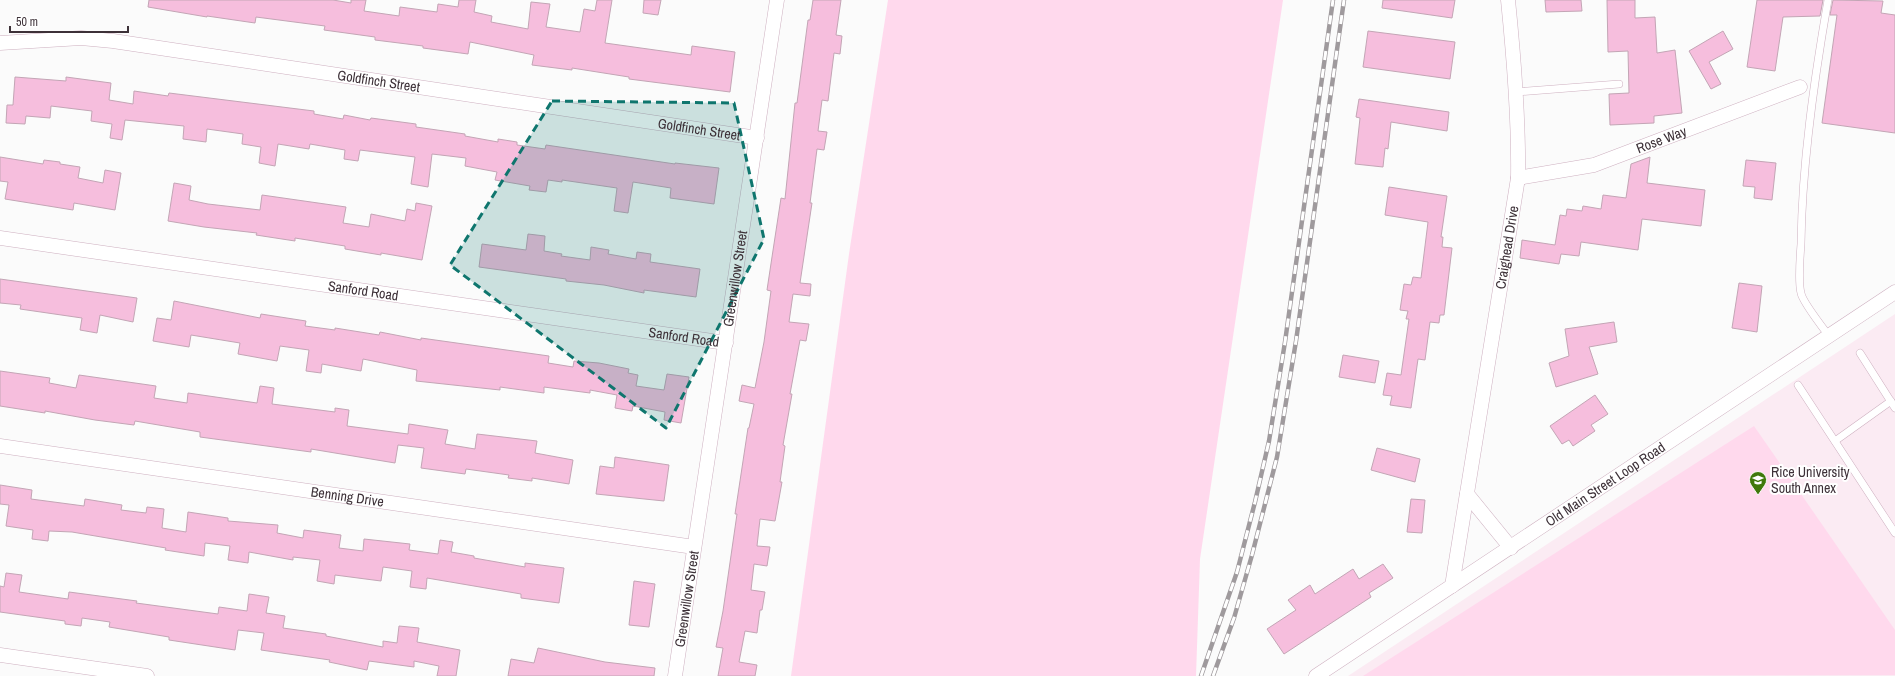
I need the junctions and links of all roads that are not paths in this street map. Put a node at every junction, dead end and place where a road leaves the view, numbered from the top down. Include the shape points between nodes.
1 (777, 0) edge
2 (1508, 0) edge
3 (1828, 0) edge
4 (0, 43) edge
5 (1619, 84) dead end
6 (1800, 87) dead end
7 (1516, 92) junction
8 (757, 138) junction
9 (1518, 178) junction
10 (0, 238) edge
11 (1895, 292) edge
12 (1829, 336) junction
13 (726, 343) junction
14 (1860, 353) dead end
15 (1798, 385) dead end
16 (1891, 401) junction
17 (1895, 408) edge
18 (1835, 441) junction
19 (0, 446) edge
20 (1467, 494) junction
21 (1895, 533) edge
22 (694, 546) junction
23 (1510, 548) junction
24 (1452, 586) junction
25 (0, 655) edge
26 (147, 676) edge
27 (675, 676) edge
28 (1316, 676) edge

1 - 8 street, Greenwillow Street
2 - 7 street, Craighead Drive
3 - 12 lane via 1806,155 1801,212 1800,293
4 - 8 street, Goldfinch Street via 81,38 113,41
5 - 7 lane
6 - 9 street, Rose Way via 1594,165
7 - 9 street, Craighead Drive
8 - 13 street, Greenwillow Street
9 - 20 street, Craighead Drive
10 - 13 street, Sanford Road
11 - 12 street, Old Main Street Loop Road
12 - 23 street, Old Main Street Loop Road
13 - 22 street, Greenwillow Street
14 - 16 lane
15 - 18 lane
16 - 17 lane
16 - 18 lane
18 - 21 lane
19 - 22 street, Benning Drive
20 - 23 street
20 - 24 street, Craighead Drive
22 - 27 street, Greenwillow Street
23 - 24 street, Old Main Street Loop Road
24 - 28 street, Old Main Street Loop Road
25 - 26 street

